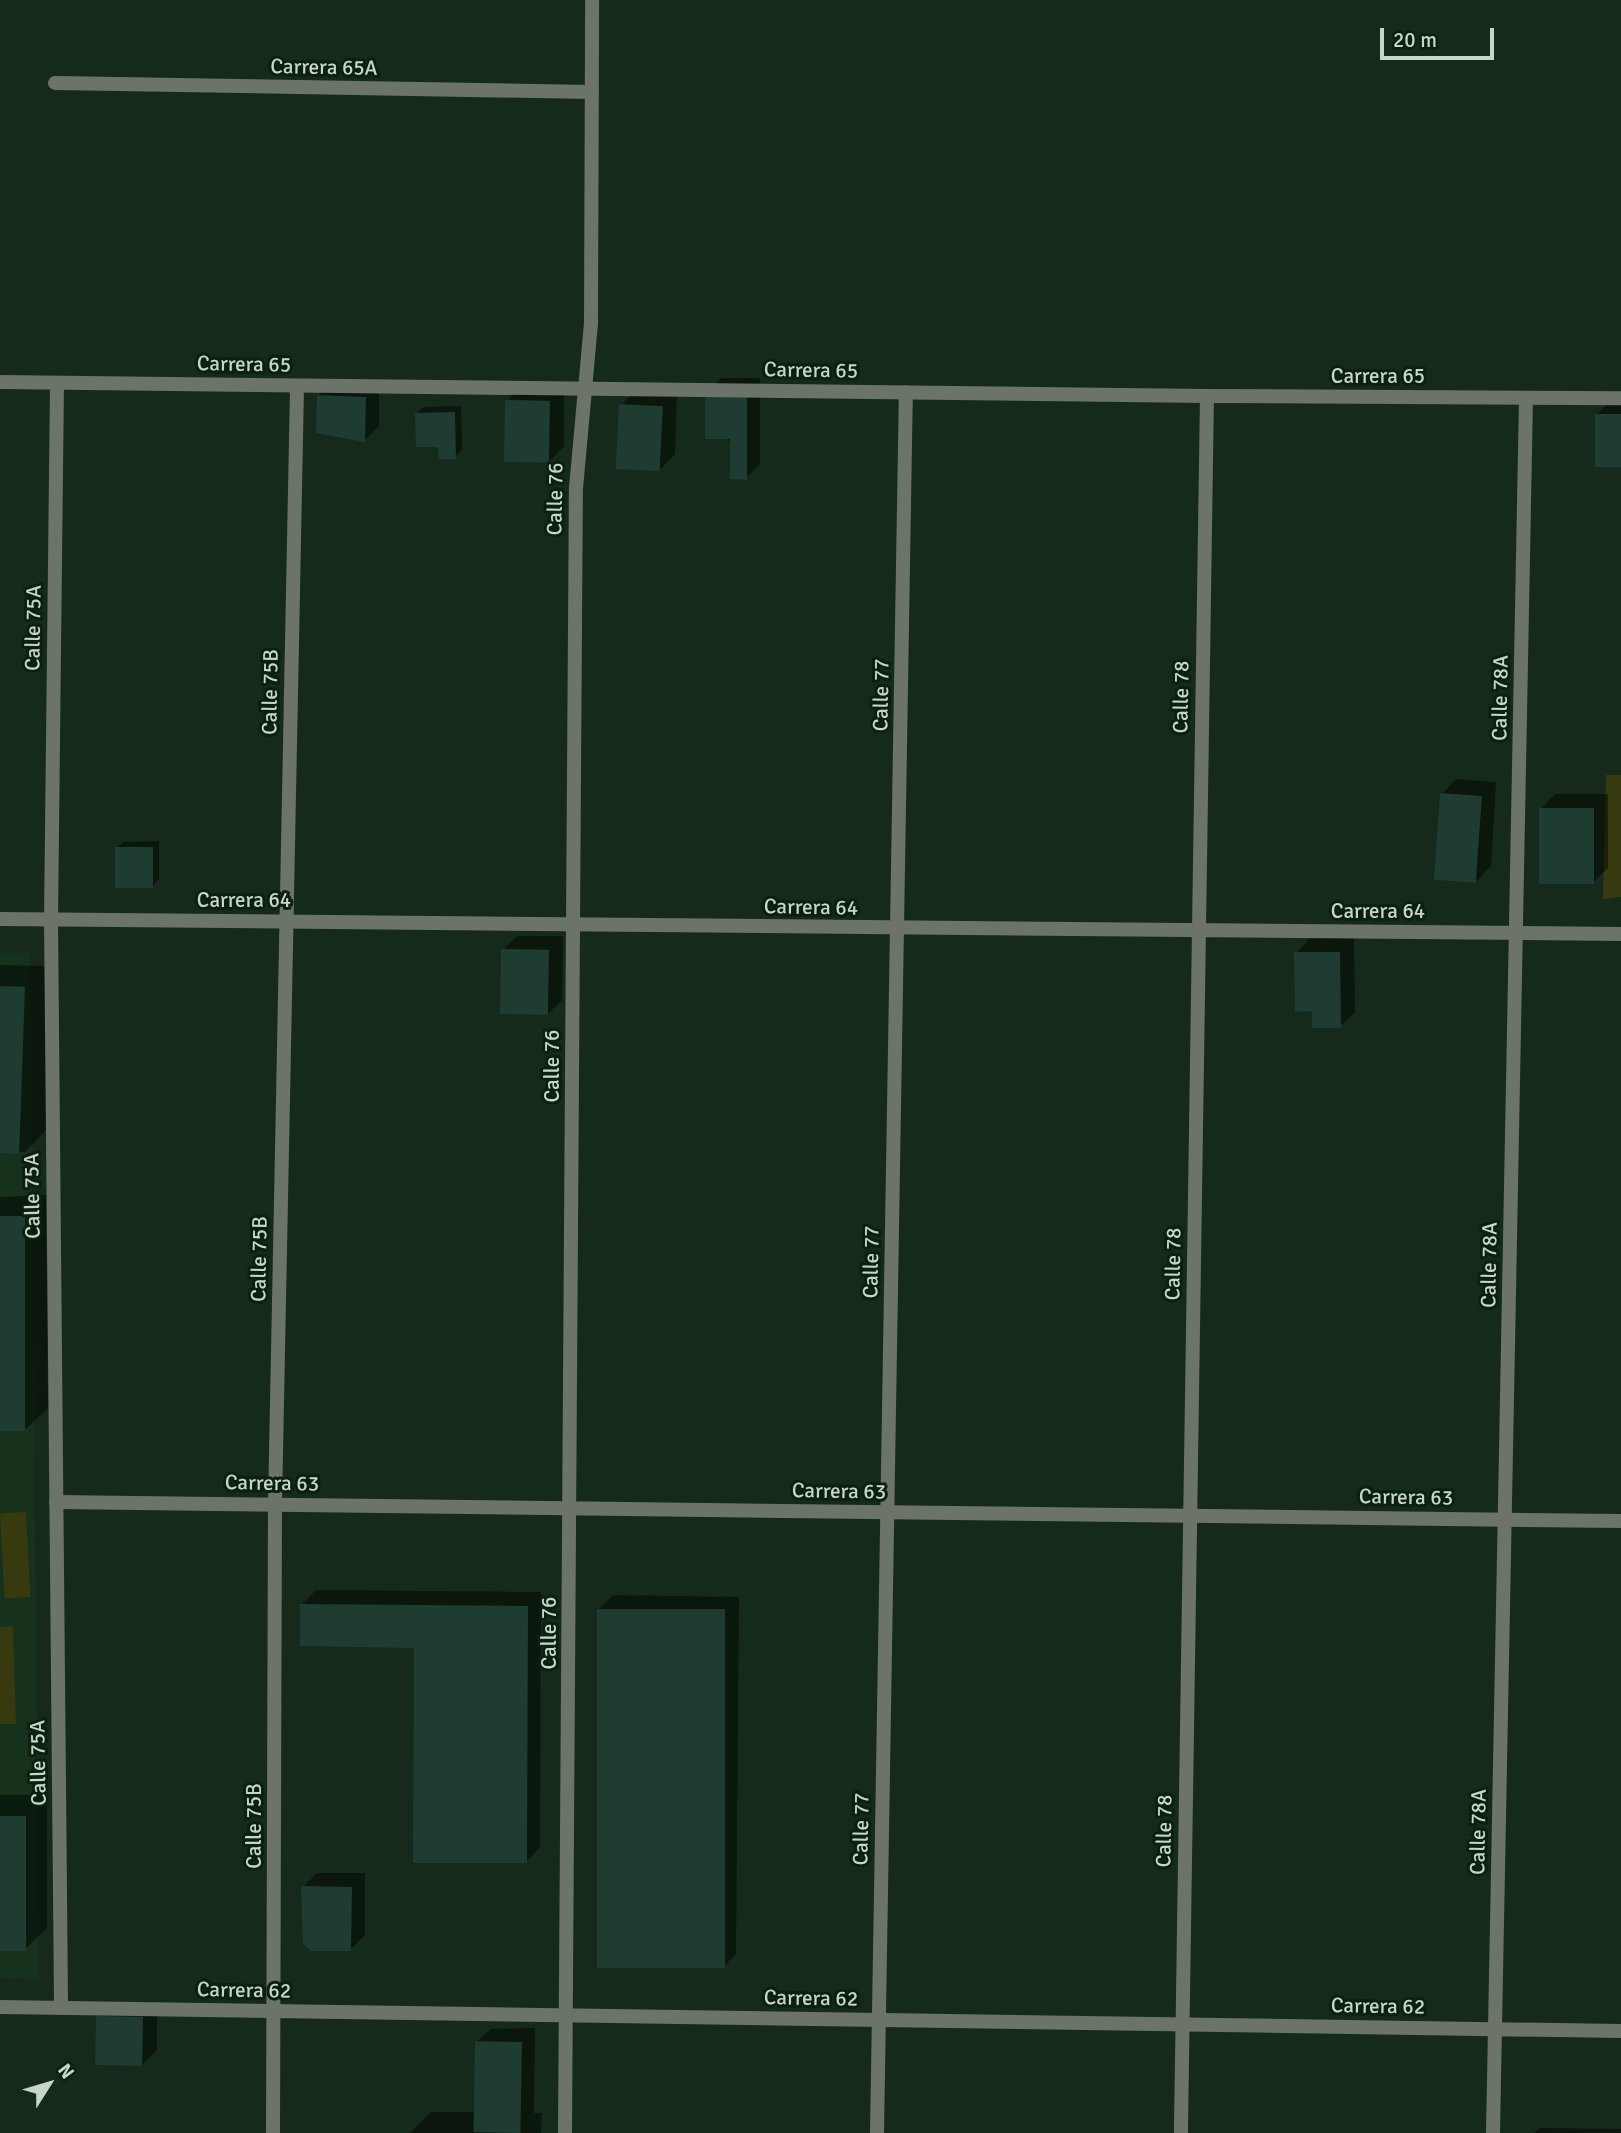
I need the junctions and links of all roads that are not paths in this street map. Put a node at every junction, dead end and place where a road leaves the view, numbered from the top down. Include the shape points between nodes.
1 (592, 0) edge
2 (55, 83) dead end
3 (592, 92) junction
4 (0, 382) edge
5 (57, 383) junction
6 (298, 386) junction
7 (584, 389) junction
8 (906, 392) junction
9 (1207, 396) junction
10 (1526, 398) junction
11 (1621, 398) edge
12 (0, 919) edge
13 (51, 920) junction
14 (286, 921) junction
15 (573, 926) junction
16 (899, 929) junction
17 (1199, 931) junction
18 (1516, 933) junction
19 (1621, 934) edge
20 (56, 1502) junction
21 (275, 1504) junction
22 (570, 1508) junction
23 (888, 1512) junction
24 (1190, 1516) junction
25 (1505, 1520) junction
26 (1621, 1521) edge
27 (0, 2007) edge
28 (61, 2008) junction
29 (275, 2011) junction
30 (567, 2015) junction
31 (879, 2020) junction
32 (1182, 2024) junction
33 (1494, 2029) junction
34 (1621, 2031) edge
35 (272, 2133) edge
36 (565, 2133) edge
37 (877, 2133) edge
38 (1181, 2133) edge
39 (1493, 2133) edge

1 - 3 street, Calle 76
2 - 3 street, Carrera 65A
3 - 7 street, Calle 76 via 591,323
4 - 5 street, Carrera 65
5 - 6 street, Carrera 65
5 - 13 street, Calle 75A
6 - 7 street, Carrera 65
6 - 14 street, Calle 75B
7 - 8 street, Carrera 65
7 - 15 street, Calle 76 via 576,488
8 - 9 street, Carrera 65
8 - 16 street, Calle 77
9 - 10 street, Carrera 65
9 - 17 street, Calle 78
10 - 11 street, Carrera 65
10 - 18 street, Calle 78A
12 - 13 street, Carrera 64
13 - 14 street, Carrera 64
13 - 20 street, Calle 75A
14 - 15 street, Carrera 64
14 - 21 street, Calle 75B
15 - 16 street, Carrera 64
15 - 22 street, Calle 76
16 - 17 street, Carrera 64
16 - 23 street, Calle 77
17 - 18 street, Carrera 64
17 - 24 street, Calle 78
18 - 19 street, Carrera 64
18 - 25 street, Calle 78A
20 - 21 street, Carrera 63
20 - 28 street, Calle 75A
21 - 22 street, Carrera 63
21 - 29 street, Calle 75B
22 - 23 street, Carrera 63
22 - 30 street, Calle 76
23 - 24 street, Carrera 63
23 - 31 street, Calle 77
24 - 25 street, Carrera 63
24 - 32 street, Calle 78
25 - 26 street, Carrera 63
25 - 33 street, Calle 78A
27 - 28 street, Carrera 62
28 - 29 street, Carrera 62
29 - 30 street, Carrera 62
29 - 35 street, Calle 75B
30 - 31 street, Carrera 62
30 - 36 street, Calle 76
31 - 32 street, Carrera 62
31 - 37 street, Calle 77
32 - 33 street, Carrera 62
32 - 38 street, Calle 78
33 - 34 street, Carrera 62
33 - 39 street, Calle 78A

